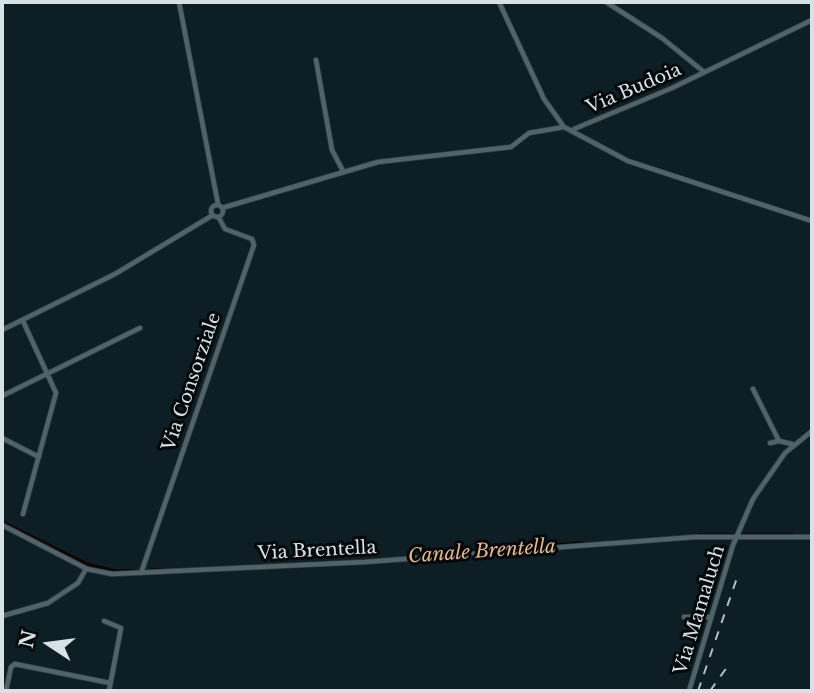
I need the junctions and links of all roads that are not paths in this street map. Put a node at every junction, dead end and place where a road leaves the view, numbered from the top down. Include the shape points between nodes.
1 (179, 2) edge
2 (499, 2) edge
3 (606, 2) edge
4 (812, 20) edge
5 (316, 60) dead end
6 (705, 73) junction
7 (564, 127) junction
8 (573, 130) junction
9 (343, 171) junction
10 (220, 206) junction
11 (213, 215) junction
12 (219, 218) junction
13 (812, 221) edge
14 (23, 321) junction
15 (140, 328) dead end
16 (2, 330) edge
17 (48, 374) junction
18 (753, 389) dead end
19 (2, 396) edge
20 (812, 430) edge
21 (2, 438) edge
22 (779, 441) junction
23 (770, 443) dead end
24 (792, 444) junction
25 (39, 457) junction
26 (23, 514) dead end
27 (2, 525) edge
28 (738, 537) junction
29 (812, 537) edge
30 (87, 569) junction
31 (141, 573) junction
32 (2, 617) edge
33 (684, 617) dead end
34 (711, 617) junction
35 (104, 621) dead end
36 (110, 683) junction
37 (6, 691) edge
38 (109, 691) edge
39 (689, 691) edge

1 - 10 street
2 - 7 street via 544,99
3 - 6 street, Via Budoia
4 - 6 street, Via Budoia
5 - 9 street via 332,150
6 - 8 street, Via Budoia
7 - 8 street
7 - 9 street via 529,133 511,147 378,162
8 - 13 street via 628,161
9 - 10 street
10 - 11 street
10 - 12 street
11 - 12 street
11 - 14 street via 115,274
12 - 31 street, Via Consorziale via 225,229 252,239 254,245
14 - 16 street
14 - 17 street
15 - 17 street
17 - 19 street
17 - 25 street via 56,393
18 - 22 street
20 - 24 street, Via Mamaluch
21 - 25 street
22 - 23 street
22 - 24 street
24 - 28 street, Via Mamaluch via 762,483
25 - 26 street
27 - 30 street, Via Brentella
28 - 29 street, Via Brentella
28 - 31 street, Via Brentella
28 - 34 street, Via Mamaluch
30 - 31 street, Via Brentella
30 - 32 street via 78,583 48,603
33 - 34 street
34 - 39 street, Via Mamaluch
35 - 36 street via 121,628
36 - 37 street via 15,664
36 - 38 street

